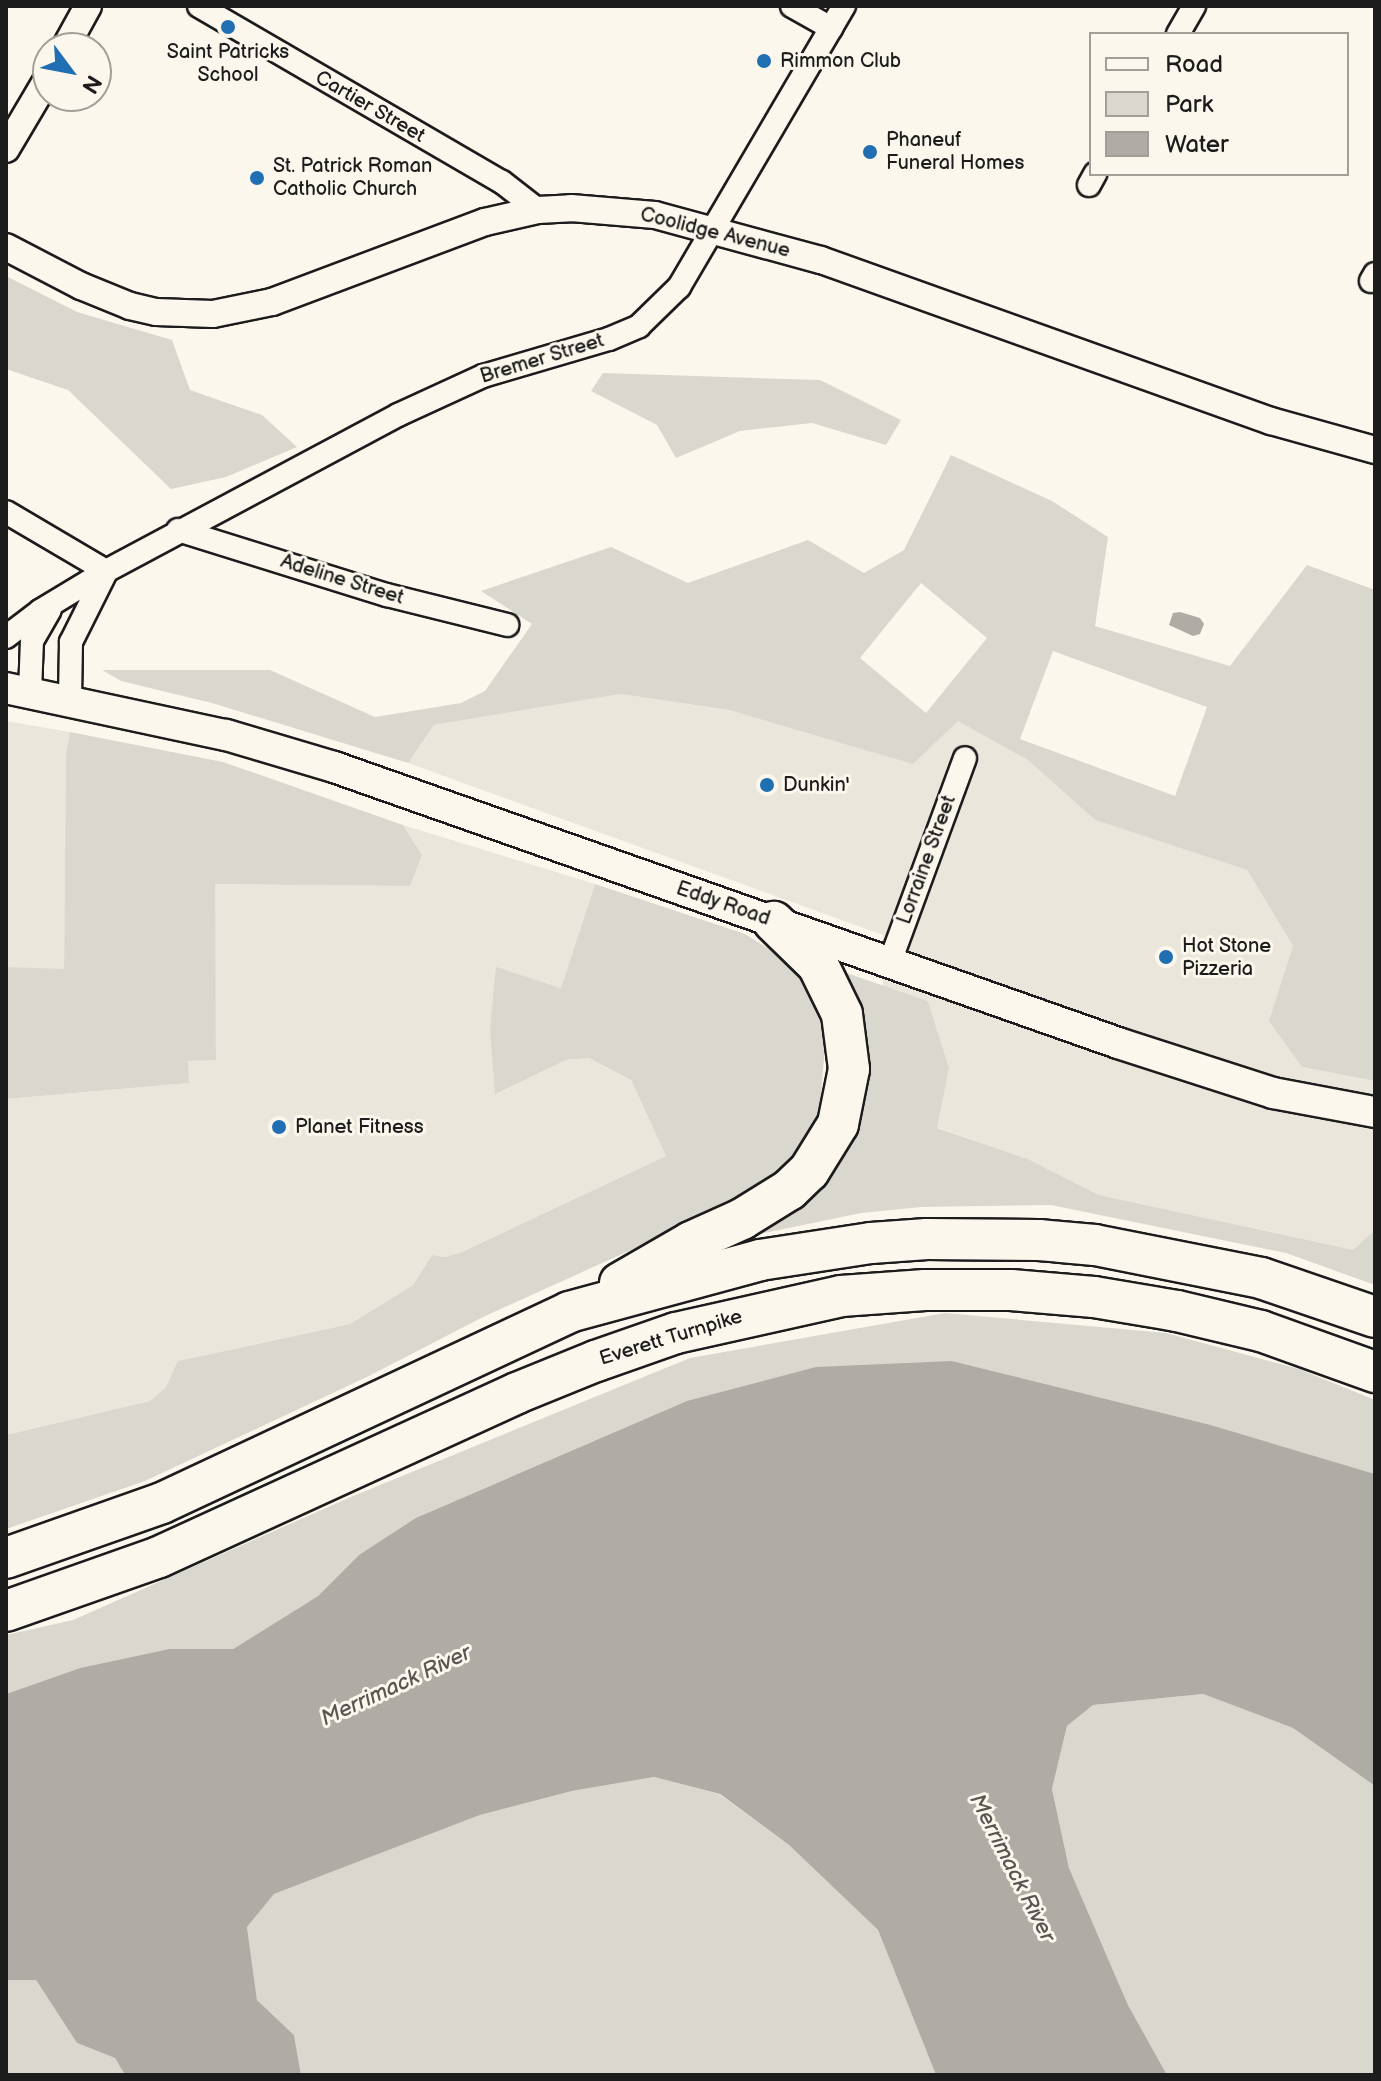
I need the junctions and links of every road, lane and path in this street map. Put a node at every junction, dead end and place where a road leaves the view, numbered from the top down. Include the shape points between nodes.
1 (88, 6) edge
2 (199, 6) edge
3 (792, 6) edge
4 (844, 6) edge
5 (1194, 6) edge
6 (831, 28) junction
7 (74, 32) edge
8 (1179, 32) edge
9 (32, 105) edge
10 (6, 149) edge
11 (538, 210) junction
12 (713, 230) junction
13 (6, 247) edge
14 (1375, 450) edge
15 (6, 512) edge
16 (178, 530) junction
17 (106, 571) junction
18 (62, 598) junction
19 (507, 625) dead end
20 (6, 637) edge
21 (18, 690) edge
22 (70, 699) junction
23 (965, 758) dead end
24 (774, 922) junction
25 (890, 962) junction
26 (1375, 1112) edge
27 (569, 1312) junction
28 (1375, 1317) edge
29 (1375, 1372) edge
30 (6, 1558) edge
31 (6, 1611) edge

1 - 7 street
2 - 11 street, Cartier Street via 502,182
3 - 6 street
4 - 6 street, Bremer Street
5 - 8 street
6 - 12 street, Bremer Street
9 - 10 street
11 - 12 street, Coolidge Avenue via 655,215
11 - 13 street, Coolidge Avenue via 471,226 272,302 213,314 130,306
12 - 14 street, Coolidge Avenue via 892,284 1271,421
12 - 16 street, Bremer Street via 679,287 639,326 483,376
15 - 17 street
16 - 17 street, Bremer Street
16 - 19 street, Adeline Street via 387,595
17 - 18 street, Bremer Street
17 - 22 street via 71,642
18 - 20 street, Bremer Street
18 - 21 street, Bremer Street via 44,616 32,641
21 - 22 main road, Eddy Road
22 - 24 main road, Eddy Road via 226,735 334,767
23 - 25 street, Lorraine Street
24 - 25 main road, Eddy Road
24 - 27 highway via 818,965 842,1014 848,1042 846,1097 825,1149 789,1190
25 - 26 main road, Eddy Road via 1273,1093
27 - 28 highway via 760,1260 871,1243 983,1238 1095,1245 1206,1264
27 - 30 highway via 162,1503
29 - 31 highway, Everett Turnpike via 1261,1331 1094,1297 1011,1290 841,1296 676,1333 596,1361 159,1557

